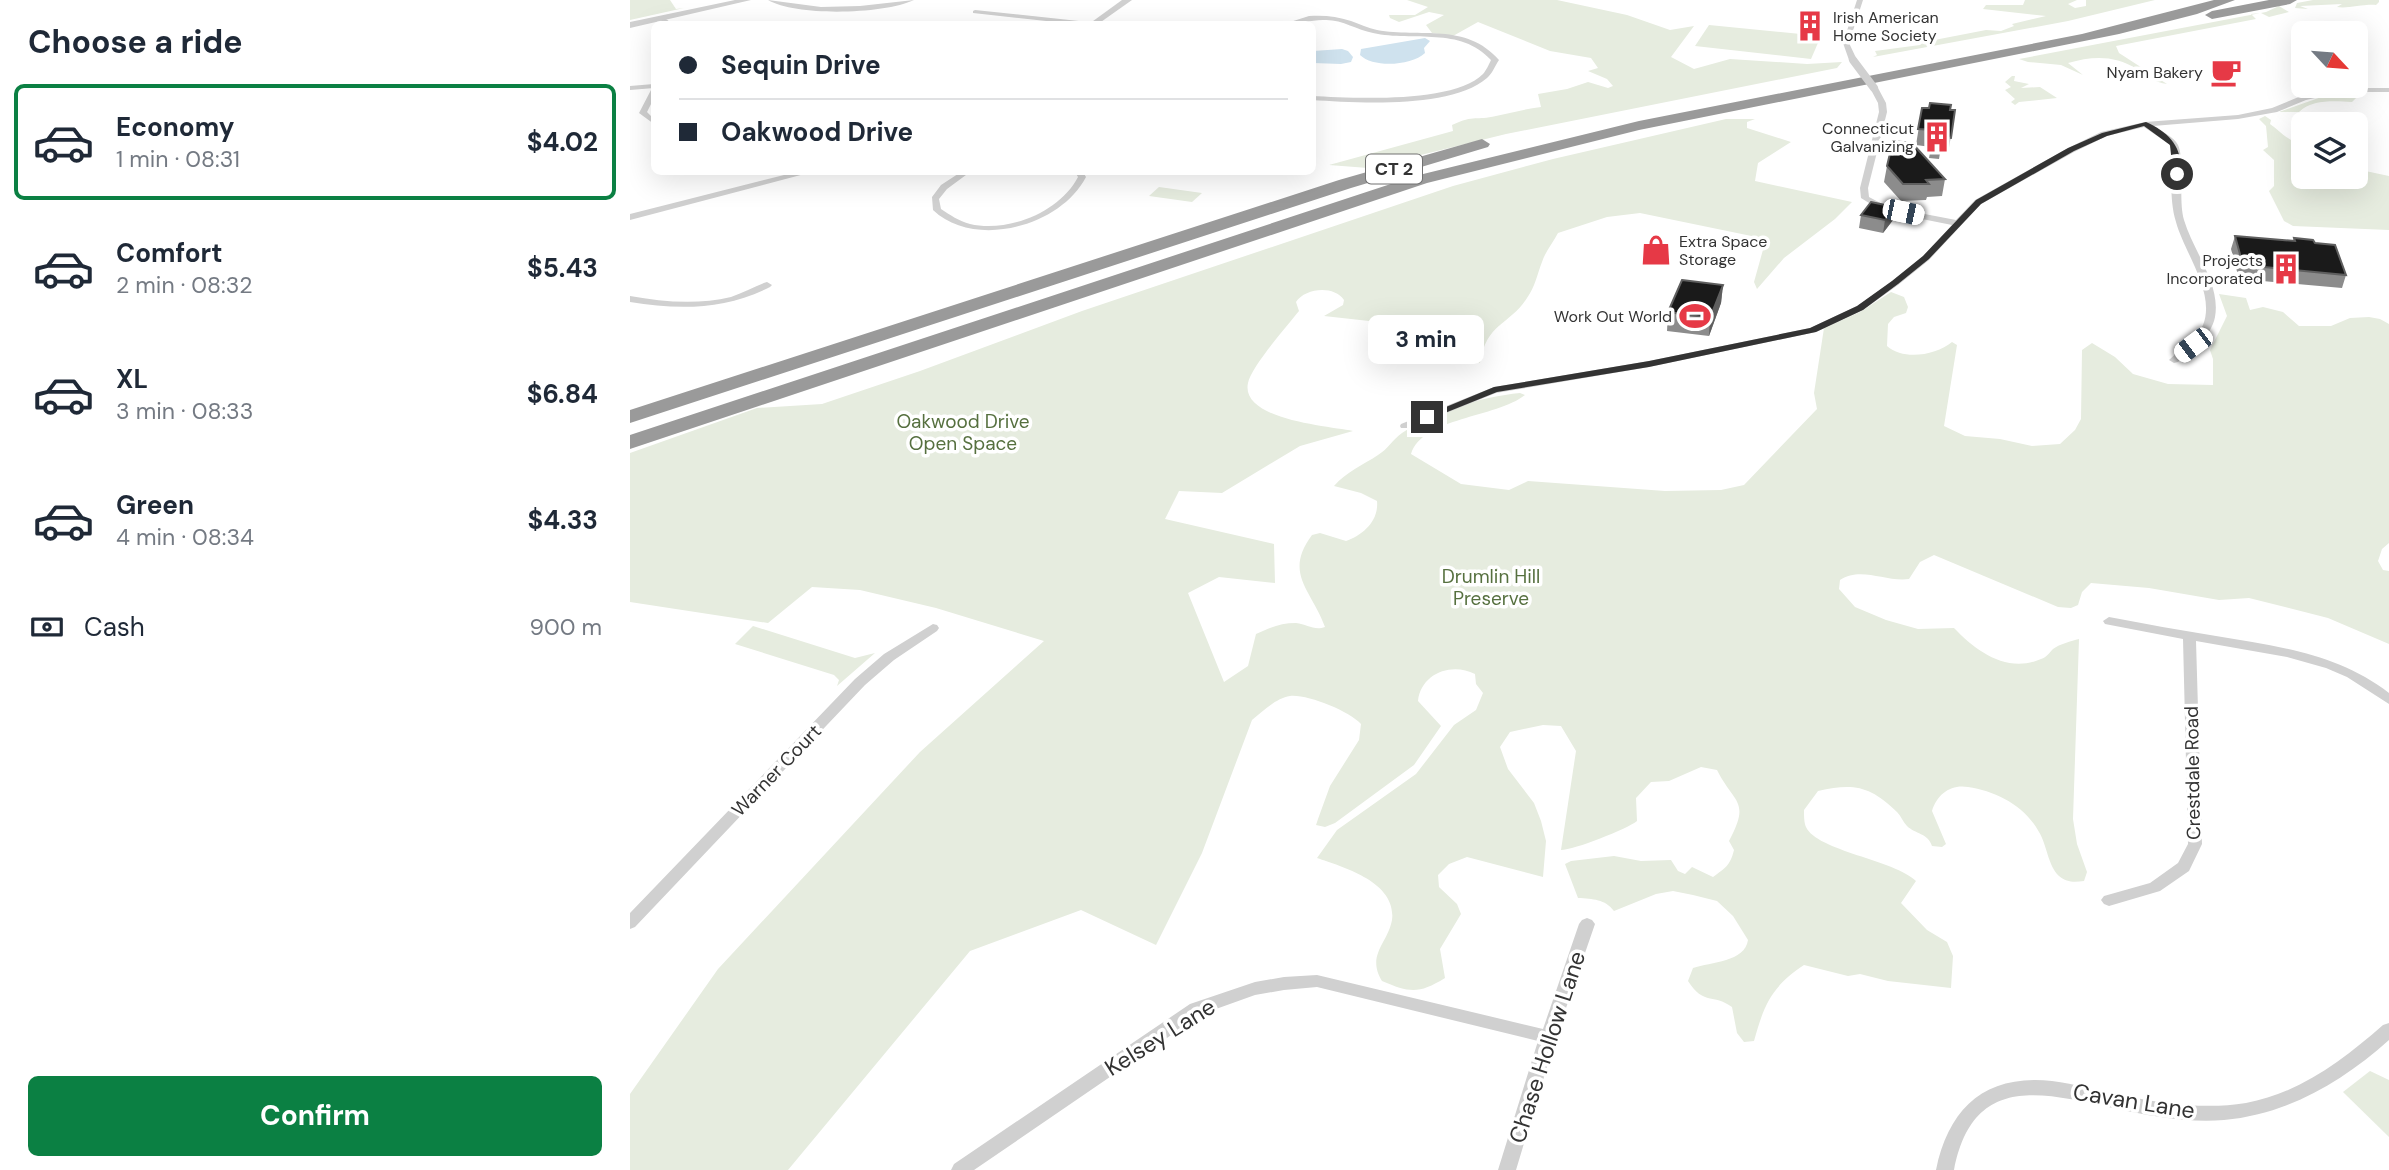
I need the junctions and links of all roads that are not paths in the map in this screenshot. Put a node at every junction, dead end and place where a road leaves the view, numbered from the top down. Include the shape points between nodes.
1 (747, 0) edge
2 (771, 0) edge
3 (911, 0) edge
4 (1128, 0) edge
5 (1860, 0) edge
6 (2178, 0) edge
7 (2228, 0) edge
8 (2290, 0) edge
9 (882, 6) junction
10 (975, 12) dead end
11 (895, 15) dead end
12 (661, 18) junction
13 (666, 21) edge
14 (1061, 21) edge
15 (1095, 21) edge
16 (1297, 21) edge
17 (630, 25) edge
18 (2088, 37) junction
19 (1853, 60) joint
20 (651, 86) edge
21 (630, 88) edge
22 (2389, 90) edge
23 (651, 98) edge
24 (1316, 98) edge
25 (651, 119) edge
26 (2146, 124) junction
27 (1544, 130) dead end
28 (1503, 139) dead end
29 (780, 175) edge
30 (962, 175) edge
31 (1081, 175) edge
32 (630, 217) edge
33 (1956, 223) junction
34 (767, 285) dead end
35 (630, 299) edge
36 (2174, 360) dead end
37 (630, 417) edge
38 (1405, 426) dead end
39 (630, 442) edge
40 (2109, 621) dead end
41 (933, 628) dead end
42 (2189, 636) junction
43 (2389, 700) edge
44 (2109, 900) dead end
45 (630, 923) edge
46 (1587, 924) dead end
47 (2389, 1030) edge
48 (1548, 1037) junction
49 (960, 1170) edge
50 (1507, 1170) edge
51 (1945, 1170) edge

1 - 12 street
2 - 9 street via 790,6 845,9
3 - 9 street
4 - 15 street
5 - 19 street via 1846,43
6 - 27 highway via 2054,30
7 - 18 highway, CT 2
8 - 18 highway
9 - 11 street
10 - 14 street
12 - 13 street
12 - 17 street
16 - 24 street via 1335,18 1373,32 1458,39 1489,51 1495,60 1493,70 1459,90 1377,100
18 - 39 highway, CT 2 via 1611,131 1457,169
19 - 33 street, bridge via 1881,100 1883,112 1865,198 1885,209
20 - 21 street
22 - 26 street via 2341,90 2238,117
23 - 25 street via 643,113
26 - 33 street via 2104,134 2071,150 1978,202
26 - 36 street via 2176,151 2179,218 2209,303 2208,324 2193,345
28 - 37 highway, CT 2 via 1363,178
29 - 32 street
30 - 31 street via 935,200 937,211 956,222 993,227 1037,217 1059,204 1079,184
33 - 38 street via 1926,258 1895,283 1860,308 1813,330 1494,390
34 - 35 street via 714,303 680,305
40 - 42 street
41 - 45 street, Warner Court via 860,682
42 - 43 street via 2313,657 2349,672
42 - 44 street, Crestdale Road via 2195,844 2184,867 2155,887
46 - 48 street, Chase Hollow Lane
47 - 51 street, Cavan Lane via 2322,1083 2267,1105 2222,1113 2156,1109 2068,1090 2030,1087 2003,1091 1960,1122 1948,1146
48 - 49 street, Kelsey Lane via 1317,981 1278,982 1238,991 1196,1009
48 - 50 street, Chase Hollow Lane

